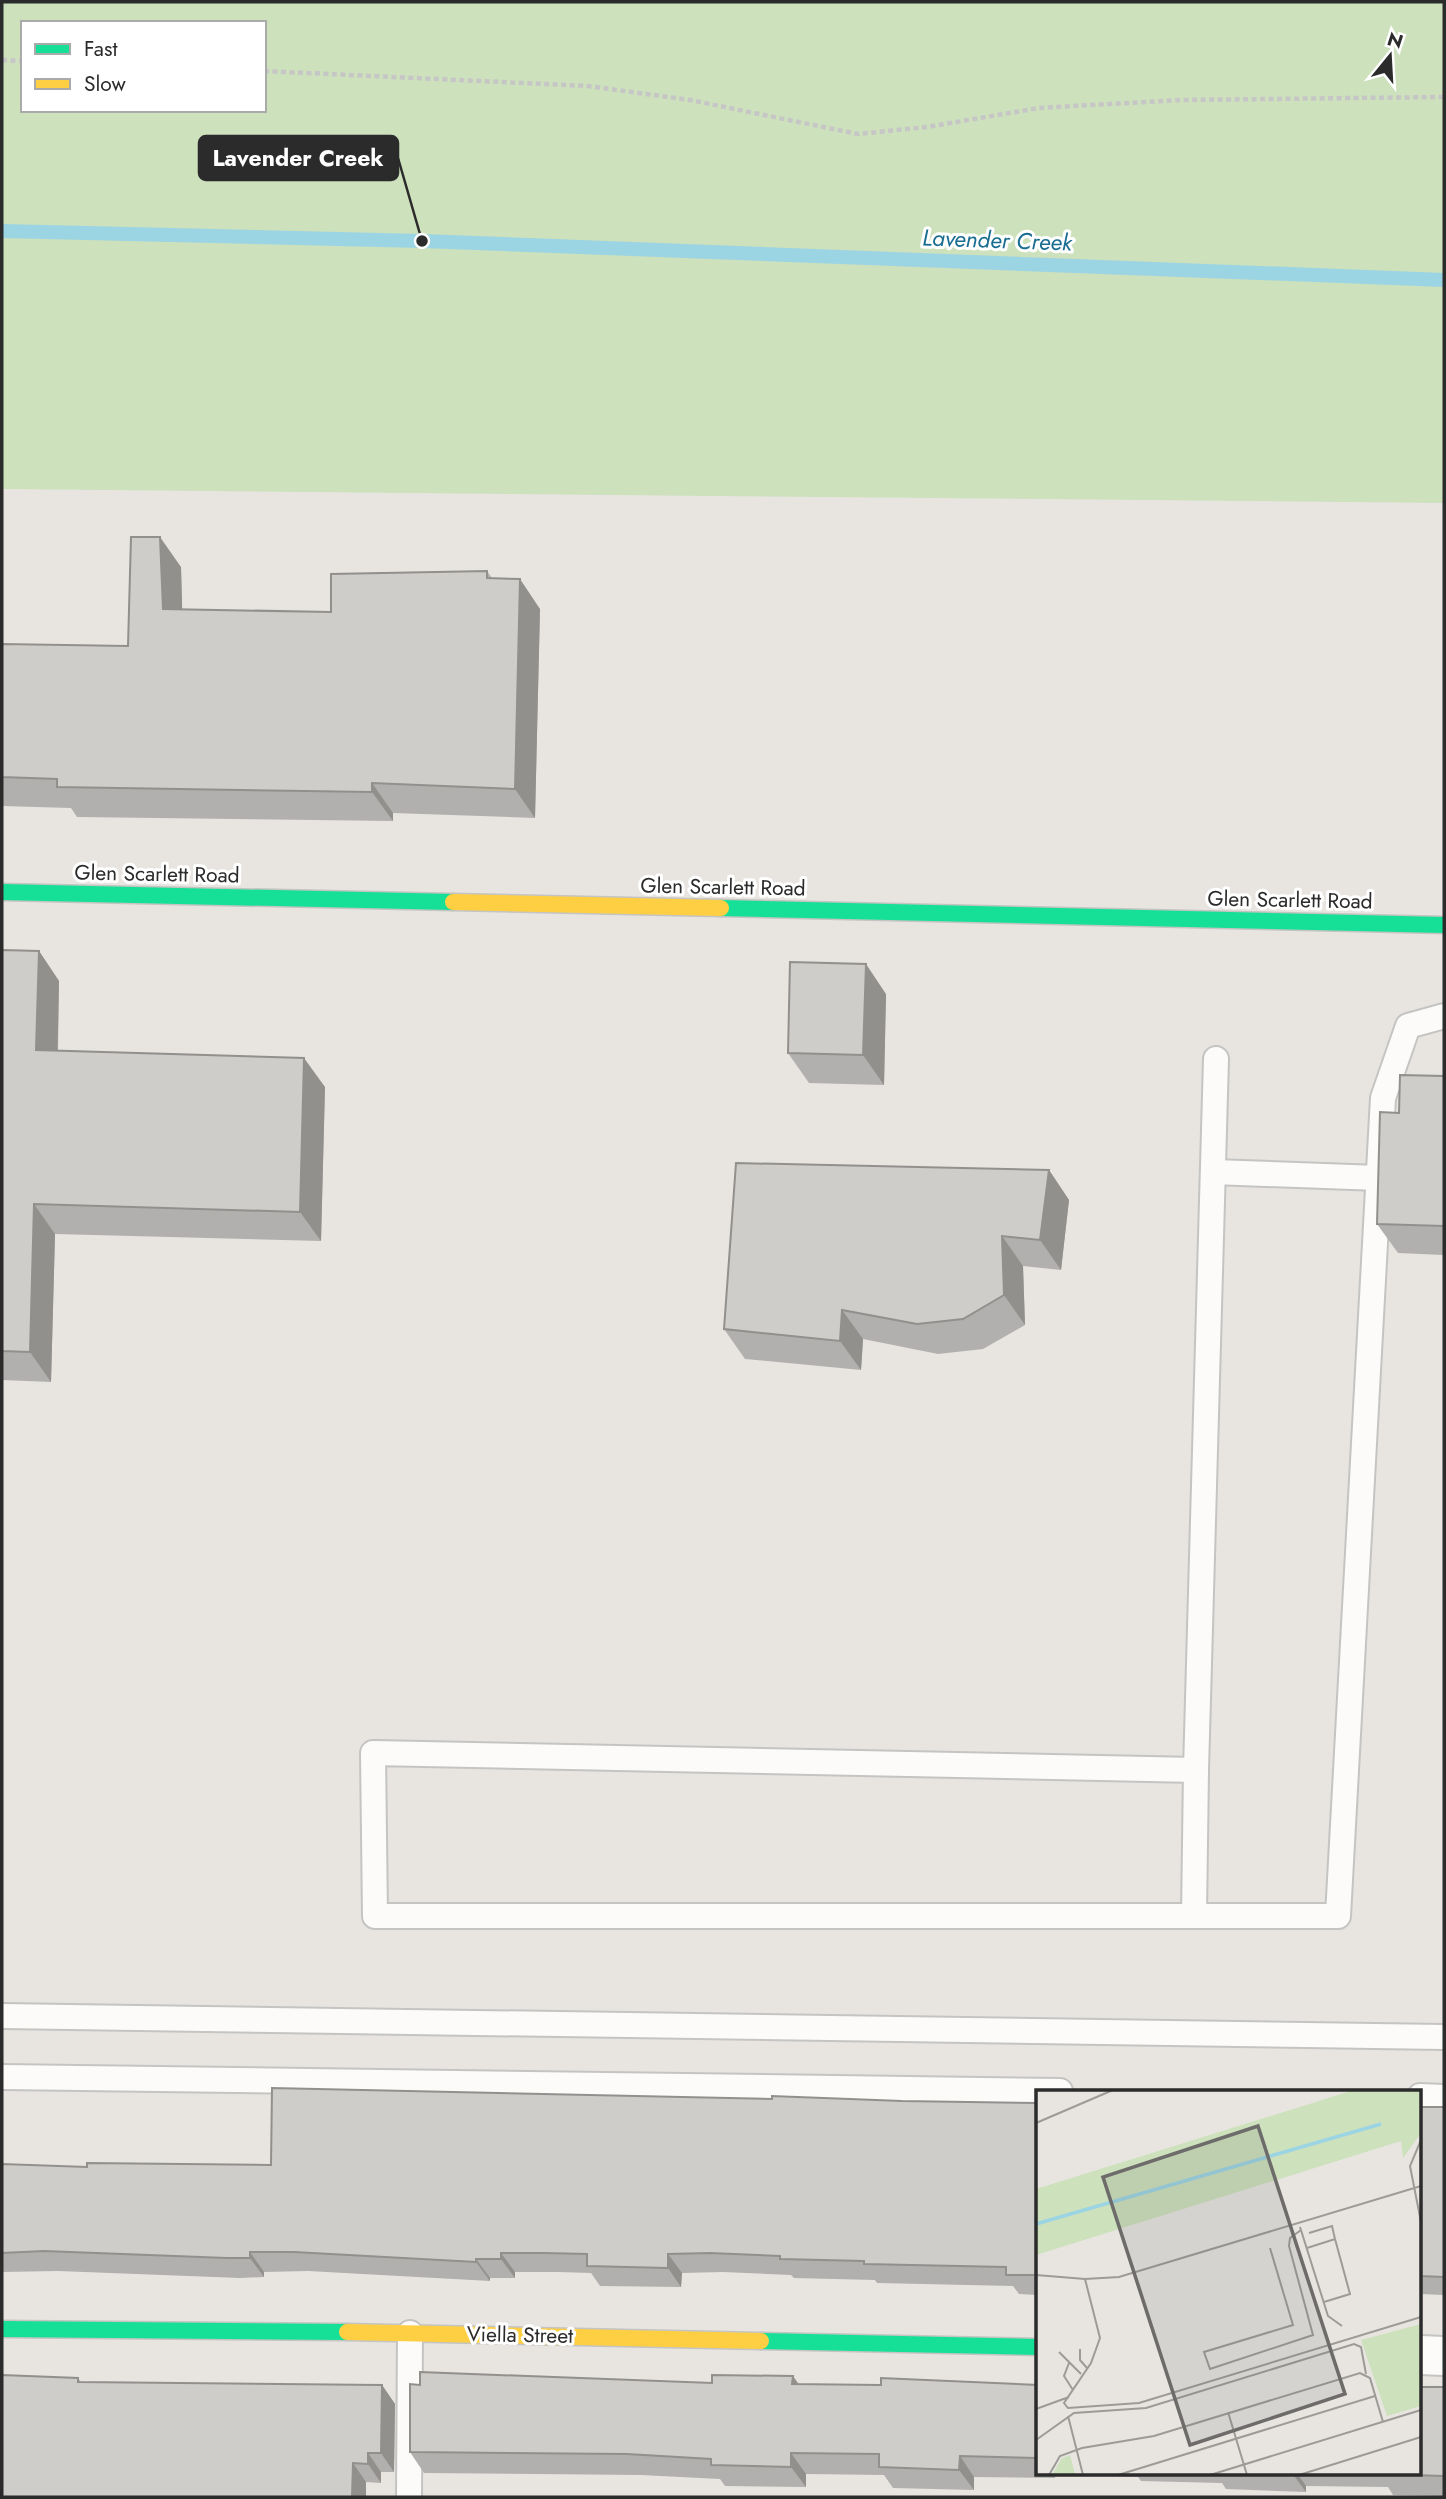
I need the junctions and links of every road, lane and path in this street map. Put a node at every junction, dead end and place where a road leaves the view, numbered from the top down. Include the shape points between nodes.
1 (2, 60) edge
2 (21, 61) edge
3 (266, 71) edge
4 (1444, 97) edge
5 (2, 891) edge
6 (1444, 925) edge
7 (1444, 1016) edge
8 (1216, 1059) dead end
9 (1213, 1172) junction
10 (1379, 1178) junction
11 (1196, 1770) junction
12 (1194, 1916) junction
13 (2, 2016) edge
14 (1444, 2037) edge
15 (2, 2077) edge
16 (1036, 2091) edge
17 (1422, 2096) edge
18 (1444, 2096) edge
19 (2, 2329) edge
20 (410, 2333) junction
21 (1036, 2347) edge
22 (1422, 2355) edge
23 (1444, 2356) edge
24 (409, 2497) edge

1 - 2 path
3 - 4 path via 588,86 690,100 858,134 1039,108 1180,100
5 - 6 street, Glen Scarlett Road
7 - 10 lane via 1408,1026 1383,1098
8 - 9 lane
9 - 10 lane
9 - 11 lane
10 - 12 lane via 1338,1916
11 - 12 lane
11 - 12 lane via 373,1753 375,1916
13 - 14 lane
15 - 16 lane
17 - 18 lane
19 - 20 street, Viella Street
20 - 21 street, Viella Street
20 - 24 lane
22 - 23 street

